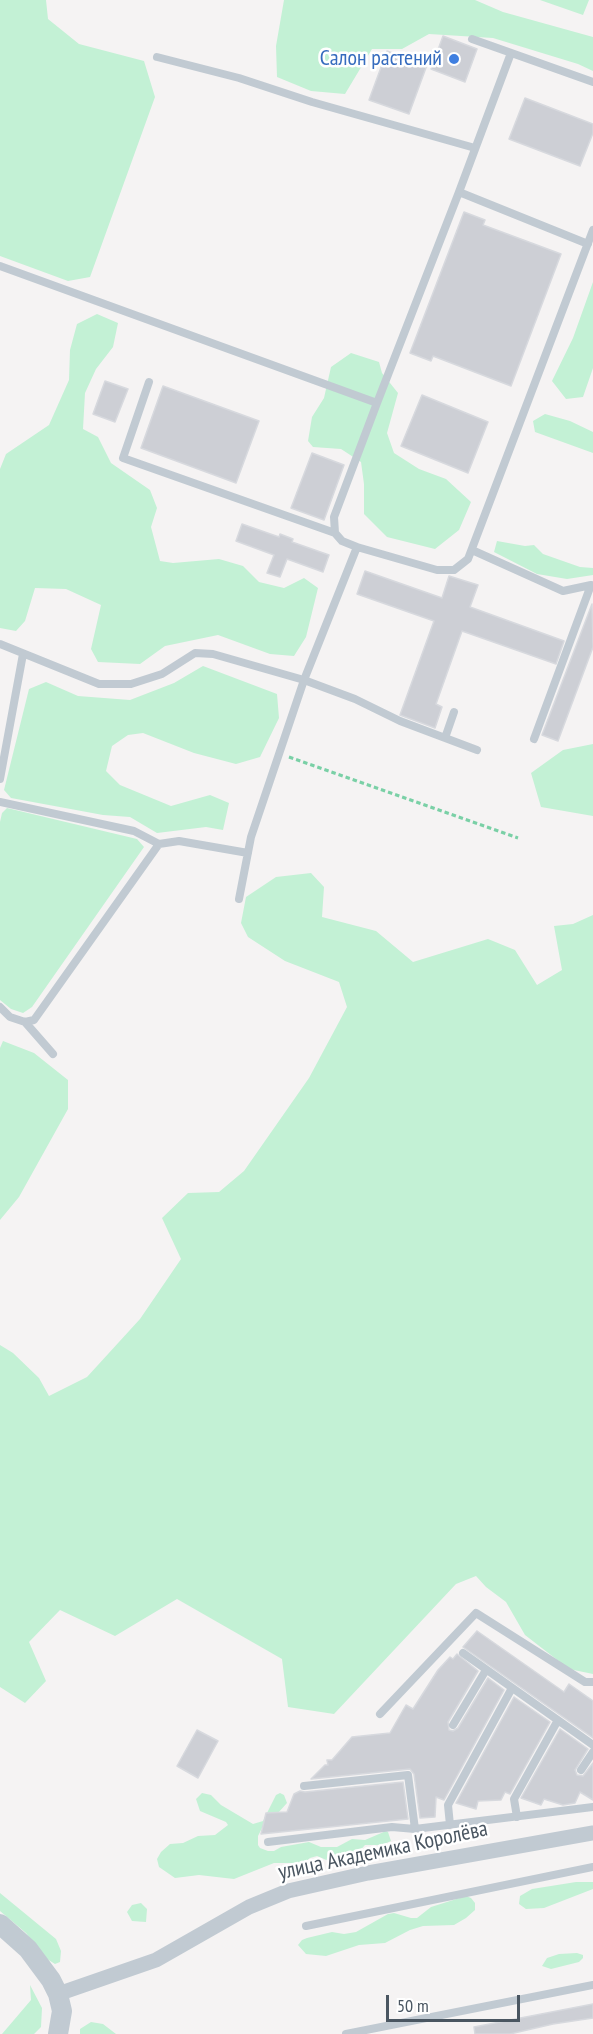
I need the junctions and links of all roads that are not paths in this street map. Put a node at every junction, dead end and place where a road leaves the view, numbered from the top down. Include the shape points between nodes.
1 (472, 39) dead end
2 (511, 53) junction
3 (157, 57) dead end
4 (593, 82) edge
5 (475, 148) junction
6 (459, 192) junction
7 (593, 230) edge
8 (588, 243) junction
9 (0, 266) edge
10 (150, 382) dead end
11 (377, 403) junction
12 (335, 533) junction
13 (357, 547) junction
14 (472, 550) junction
15 (592, 584) edge
16 (0, 644) edge
17 (23, 654) junction
18 (304, 680) junction
19 (454, 712) dead end
20 (445, 738) junction
21 (534, 739) dead end
22 (477, 750) dead end
23 (0, 778) edge
24 (0, 801) edge
25 (159, 844) junction
26 (248, 853) junction
27 (239, 899) dead end
28 (0, 1007) edge
29 (25, 1022) junction
30 (53, 1054) dead end
31 (463, 1653) dead end
32 (486, 1670) junction
33 (593, 1682) edge
34 (513, 1688) junction
35 (380, 1714) dead end
36 (558, 1720) junction
37 (453, 1725) dead end
38 (593, 1745) edge
39 (593, 1752) edge
40 (581, 1770) dead end
41 (304, 1786) dead end
42 (593, 1808) edge
43 (517, 1817) junction
44 (450, 1825) junction
45 (415, 1829) junction
46 (593, 1833) edge
47 (268, 1842) dead end
48 (593, 1867) edge
49 (0, 1924) edge
50 (306, 1926) dead end
51 (593, 1985) edge
52 (58, 1994) junction
53 (58, 2034) edge
54 (346, 2034) edge

1 - 2 lane
2 - 4 lane
2 - 5 lane
3 - 5 lane
5 - 6 lane
6 - 8 lane
6 - 11 lane
7 - 8 lane
8 - 14 lane
9 - 11 lane
10 - 12 lane via 123,458
11 - 12 lane via 334,517
12 - 13 lane
13 - 14 lane via 436,570 454,570 468,559
13 - 18 lane
14 - 15 lane via 563,591
15 - 21 lane
16 - 17 lane
17 - 18 lane via 99,684 131,684 162,674 195,653 213,654
17 - 23 lane
18 - 20 lane
18 - 26 lane
19 - 20 lane
20 - 22 lane
24 - 25 lane via 134,831
25 - 26 lane via 179,841
25 - 29 lane via 34,1020
26 - 27 lane
28 - 29 lane via 10,1017
29 - 30 lane
31 - 32 lane
32 - 34 lane
32 - 37 lane
33 - 35 lane via 585,1682 476,1613
34 - 36 lane
34 - 44 lane via 448,1805
36 - 38 lane
36 - 43 lane via 514,1799
39 - 40 lane
41 - 45 lane via 408,1775
42 - 43 lane
43 - 44 lane
44 - 45 lane
45 - 47 lane via 392,1827
46 - 52 street, улица Академика Королёва via 288,1891 249,1907 156,1959
48 - 50 lane
49 - 52 street via 33,1956
51 - 54 lane
52 - 53 street via 62,2011

